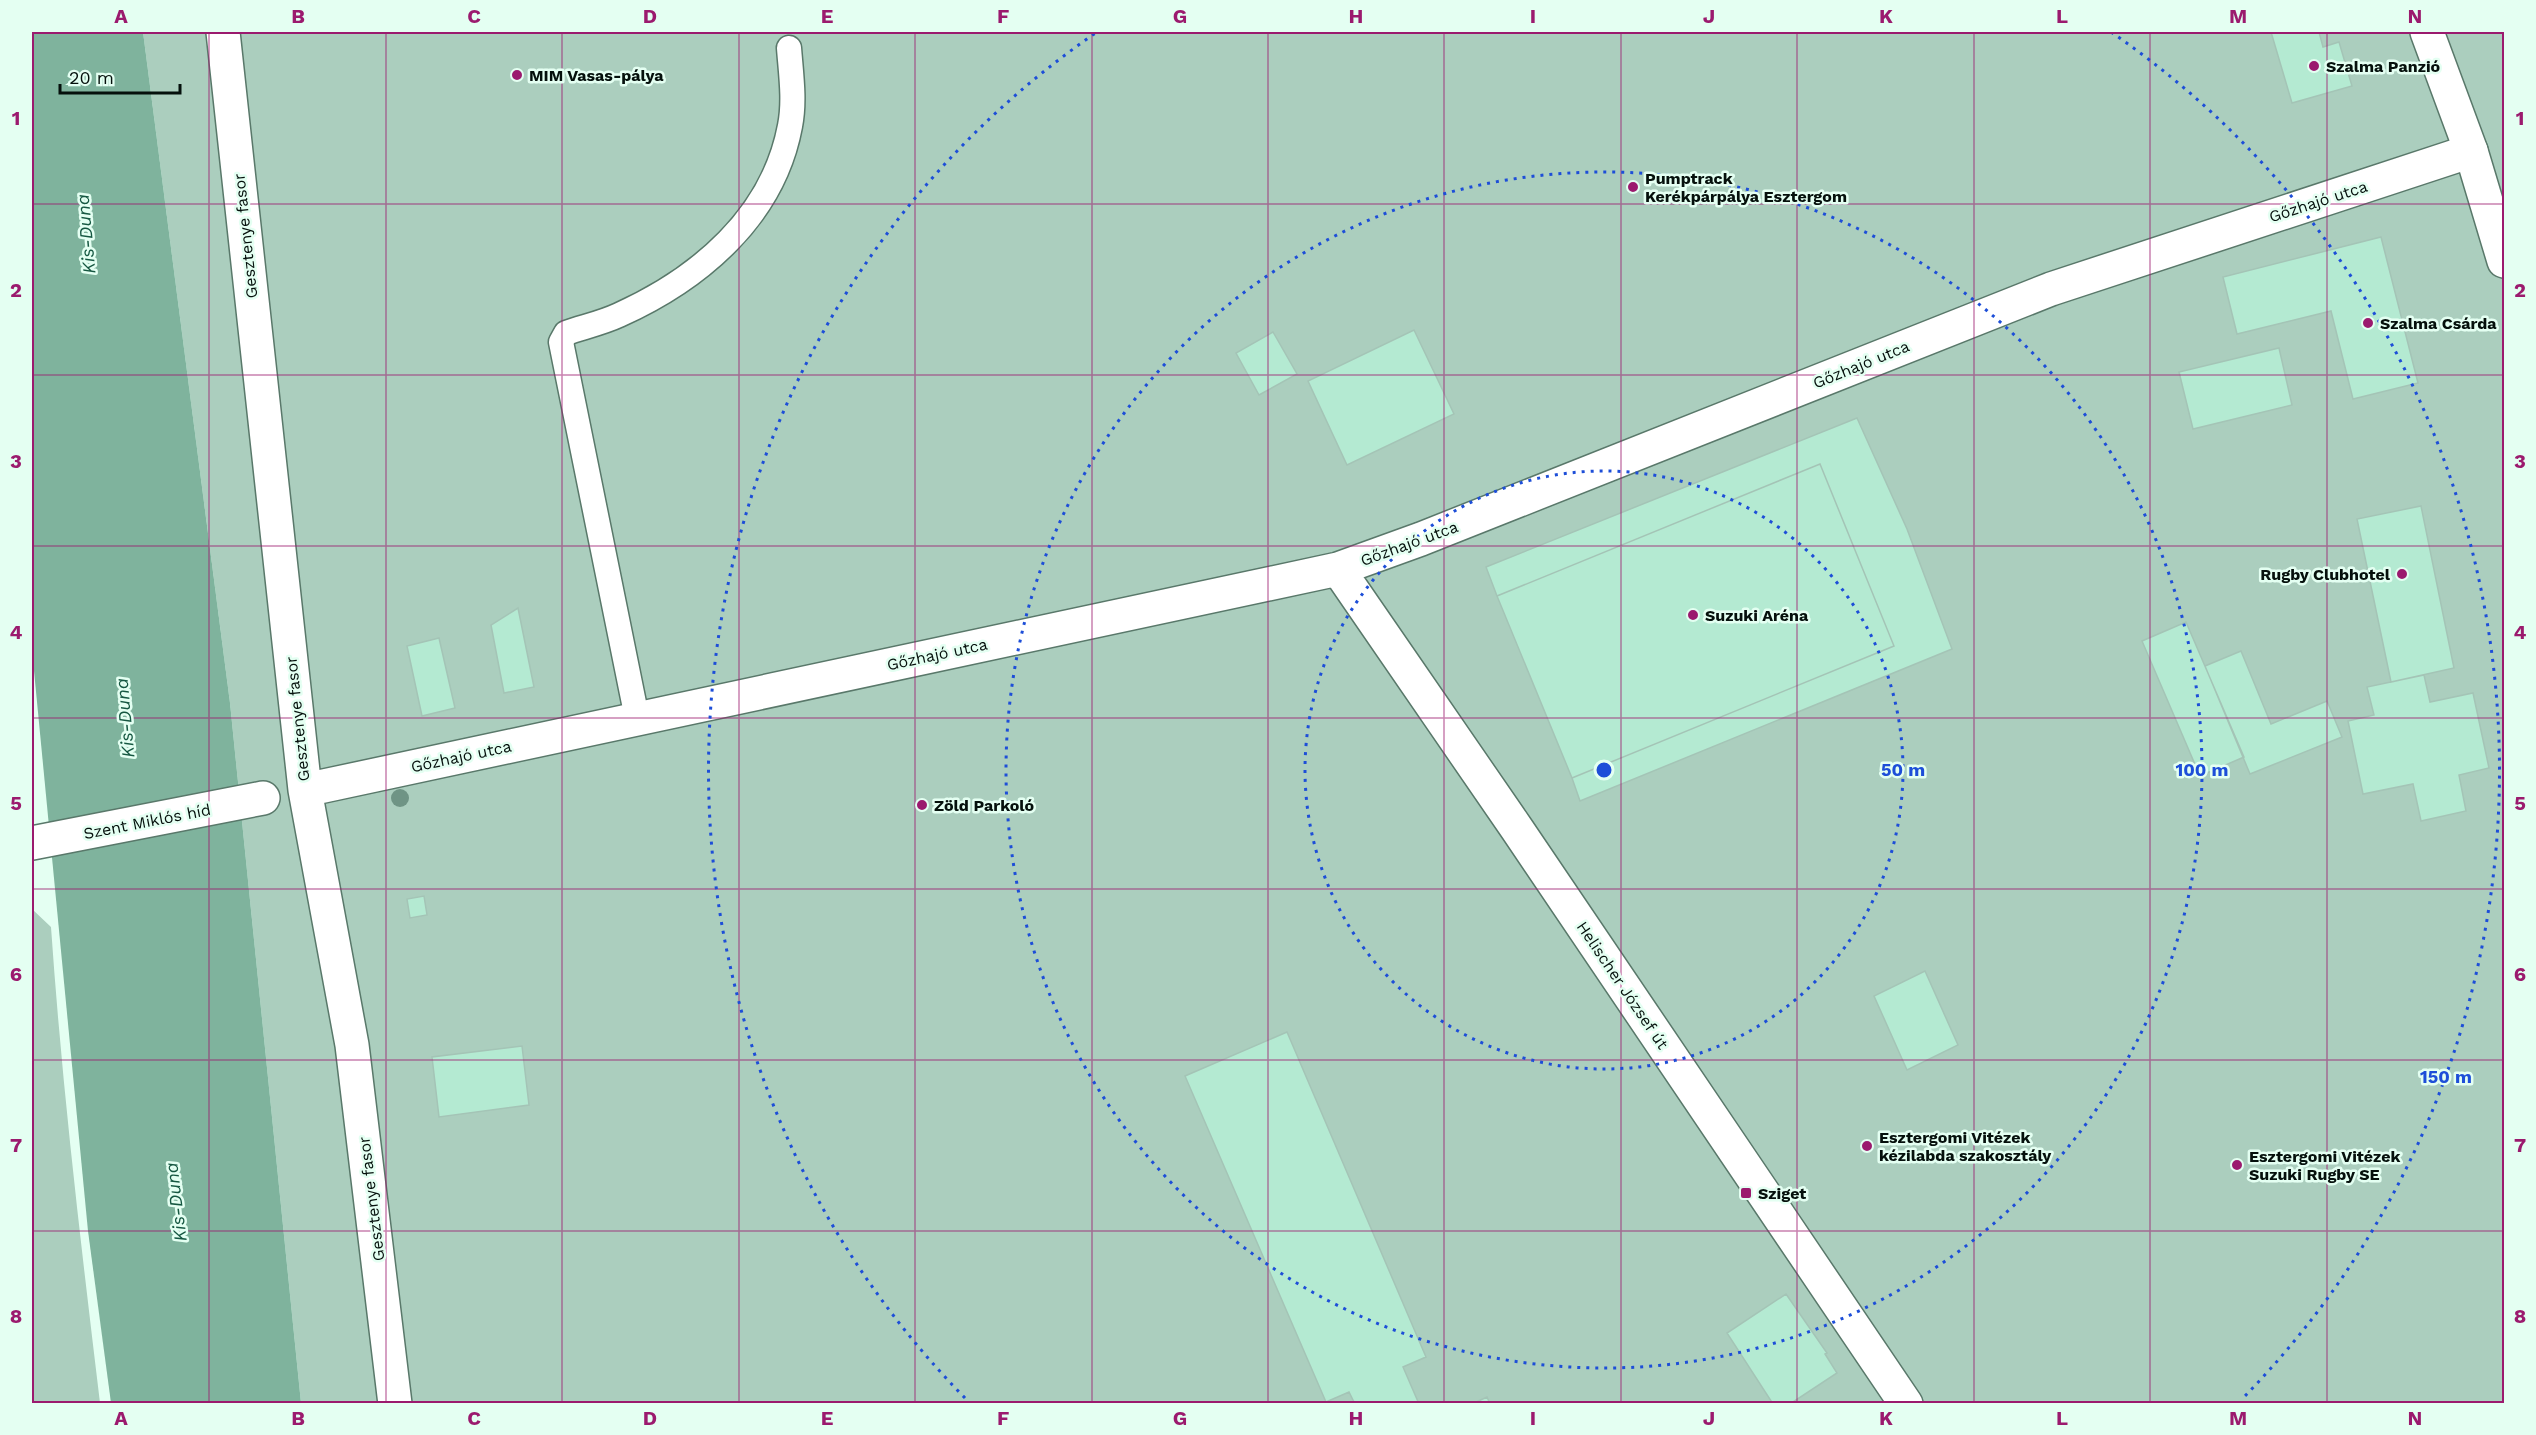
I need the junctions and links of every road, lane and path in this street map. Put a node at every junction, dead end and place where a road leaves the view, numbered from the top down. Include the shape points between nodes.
1 (223, 32) edge
2 (2427, 32) edge
3 (789, 48) dead end
4 (2471, 151) junction
5 (2505, 261) edge
6 (1338, 569) junction
7 (637, 718) junction
8 (305, 790) junction
9 (263, 798) dead end
10 (32, 843) edge
11 (395, 1404) edge
12 (1906, 1404) edge

1 - 8 street, Gesztenye fasor
2 - 4 street
3 - 7 lane via 790,125 782,156 754,212 701,267 617,316 566,333 561,342
4 - 5 street
4 - 6 street, Gőzhajó utca via 2051,289
6 - 7 street, Gőzhajó utca
6 - 12 street, Helischer József út
7 - 8 street, Gőzhajó utca
8 - 11 street, Gesztenye fasor via 352,1045
9 - 10 street, Szent Miklós híd

